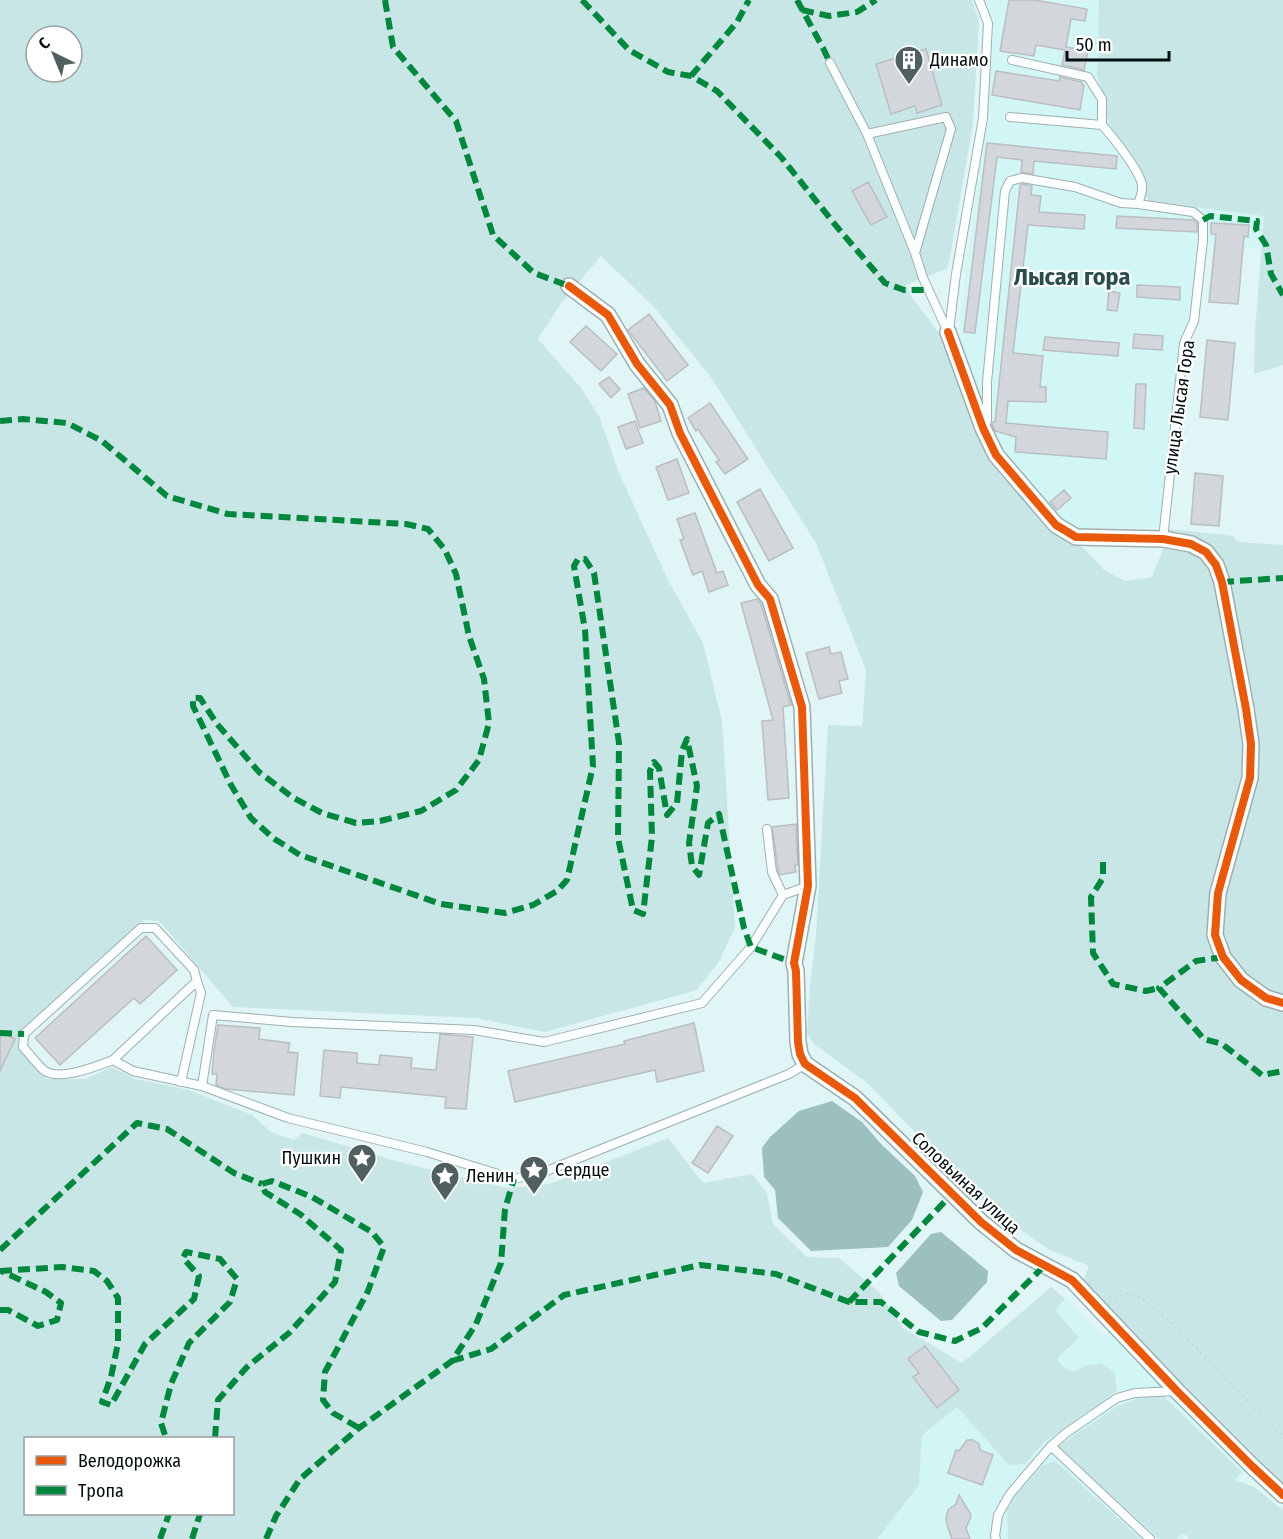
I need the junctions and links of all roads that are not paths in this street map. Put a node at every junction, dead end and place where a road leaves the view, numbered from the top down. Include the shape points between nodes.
1 (979, 0) edge
2 (1012, 60) dead end
3 (830, 63) dead end
4 (1010, 117) dead end
5 (1102, 125) junction
6 (867, 134) junction
7 (1138, 204) junction
8 (915, 253) junction
9 (569, 286) dead end
10 (948, 332) junction
11 (982, 428) junction
12 (1163, 539) junction
13 (767, 829) dead end
14 (807, 886) junction
15 (783, 895) junction
16 (197, 981) junction
17 (1283, 1003) edge
18 (113, 1060) junction
19 (805, 1064) junction
20 (181, 1082) junction
21 (202, 1086) junction
22 (1177, 1390) junction
23 (1051, 1446) junction
24 (1283, 1495) edge
25 (996, 1539) edge
26 (1150, 1539) edge

1 - 10 lane via 988,23 983,118
2 - 5 lane via 1088,77 1102,99
3 - 6 lane
4 - 5 lane
5 - 7 lane via 1140,177 1143,187
6 - 8 lane
6 - 8 lane via 946,117 951,129
7 - 11 lane via 1121,204 1075,187 1022,178 1010,181 1005,190 987,382 987,422
7 - 12 lane, улица Лысая Гора via 1193,212 1203,220 1194,321 1184,343
8 - 10 lane
9 - 14 street via 608,315 637,364 670,405 699,471 758,585 770,599 802,707
10 - 11 street
11 - 12 street via 996,455 1056,525 1076,537
12 - 17 street via 1191,544 1206,552 1216,565 1251,744 1250,778 1218,893 1215,934 1223,957 1241,980 1266,998
13 - 15 lane via 772,872
14 - 15 lane
14 - 19 street via 794,963 798,1042
15 - 21 lane via 751,947 702,1003 544,1042 474,1030 213,1015
16 - 18 lane
16 - 18 lane via 194,970 155,928 141,928 24,1034 23,1047 45,1071 80,1072
16 - 20 lane via 201,993
18 - 20 lane via 133,1071
19 - 21 lane via 789,1074 544,1172 514,1179 427,1152 288,1118
19 - 22 street, Соловьиная улица via 855,1098 981,1222 1016,1250 1072,1280
20 - 21 lane
22 - 23 lane via 1117,1398
22 - 24 street, Соловьиная улица
23 - 25 lane via 1010,1494 998,1515
23 - 26 lane

